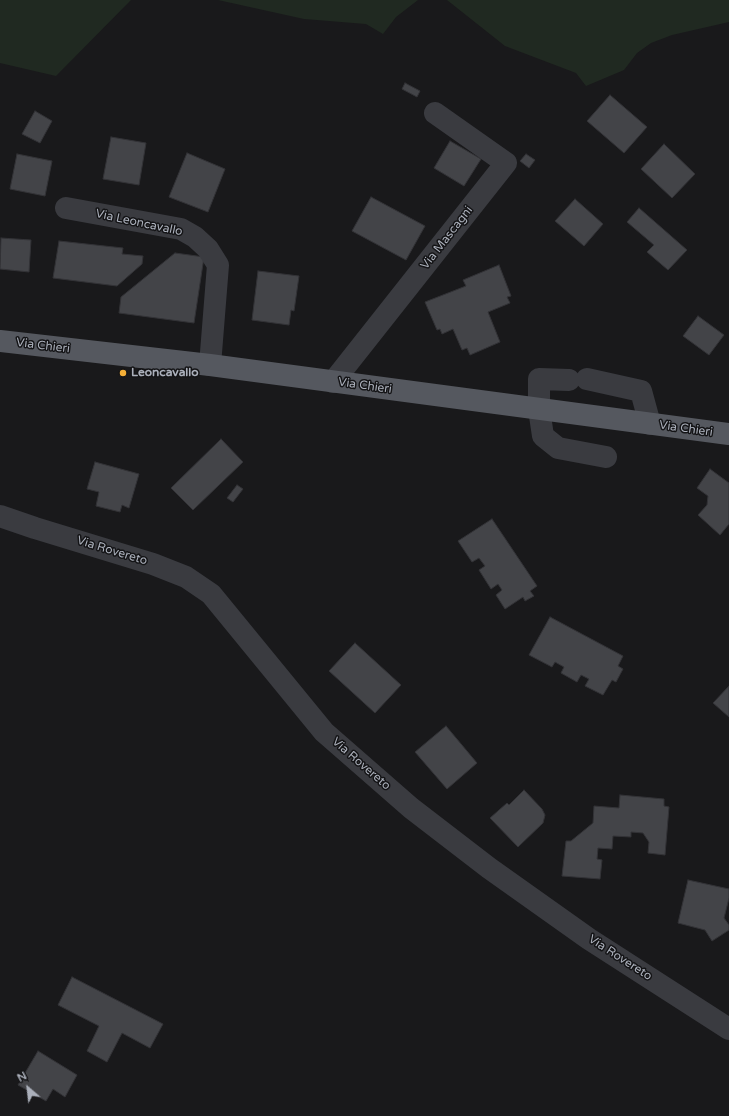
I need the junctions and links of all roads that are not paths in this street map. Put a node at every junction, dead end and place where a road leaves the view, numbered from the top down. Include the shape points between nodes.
1 (435, 113) dead end
2 (66, 208) dead end
3 (0, 341) edge
4 (210, 365) junction
5 (333, 382) junction
6 (539, 409) junction
7 (650, 424) junction
8 (729, 434) edge
9 (606, 457) dead end
10 (0, 516) edge
11 (729, 1029) edge

1 - 5 street, Via Mascagni via 506,163
2 - 4 street, Via Leoncavallo via 181,229 208,249 218,265
3 - 4 main road, Via Chieri
4 - 5 main road, Via Chieri
5 - 6 main road, Via Chieri
6 - 7 main road, Via Chieri
6 - 7 street via 539,379 578,379 641,392
6 - 9 street via 543,436 558,448
7 - 8 main road, Via Chieri
10 - 11 street, Via Rovereto via 152,564 186,578 211,594 324,732 411,808 489,868 589,938

